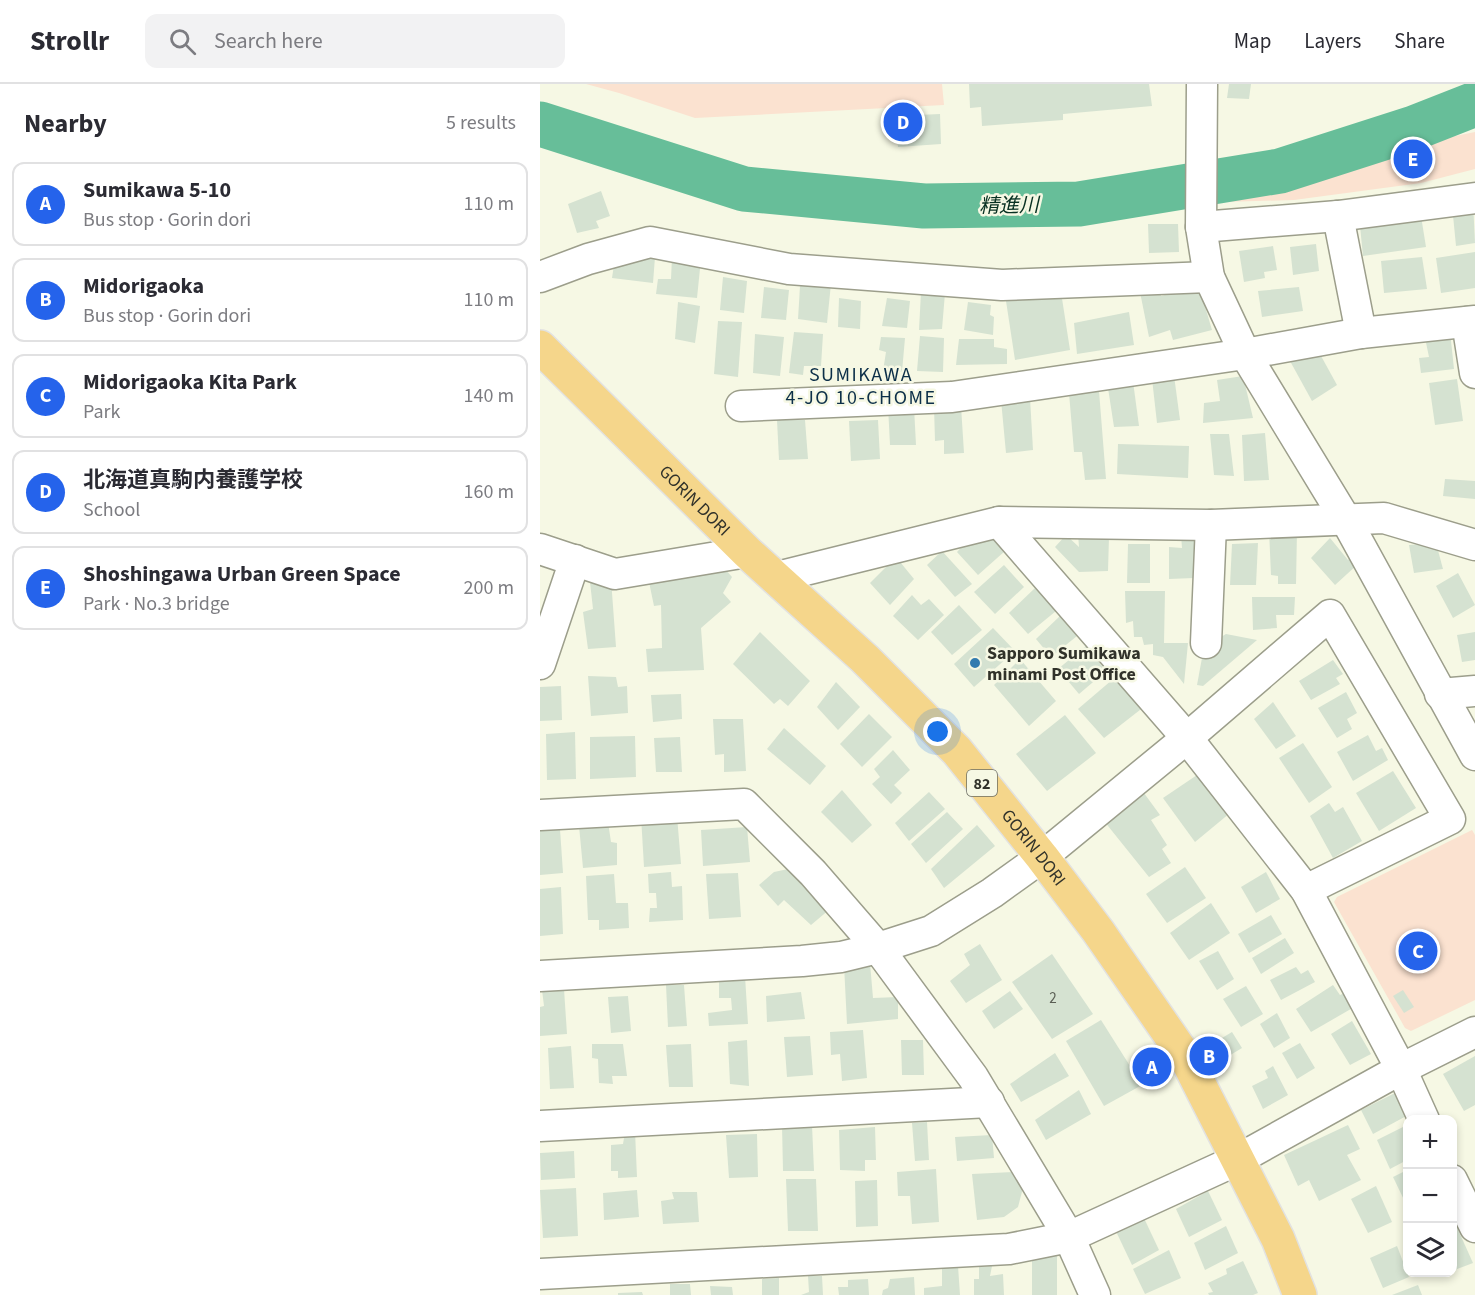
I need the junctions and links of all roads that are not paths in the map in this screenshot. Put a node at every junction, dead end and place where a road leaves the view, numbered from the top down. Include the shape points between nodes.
1 (1202, 84) edge
2 (1475, 198) edge
3 (1338, 216) junction
4 (1201, 218) junction
5 (540, 277) edge
6 (1209, 277) junction
7 (1471, 321) edge
8 (1360, 333) junction
9 (546, 352) edge
10 (1245, 354) junction
11 (1475, 373) edge
12 (741, 406) dead end
13 (1346, 520) junction
14 (999, 522) junction
15 (1211, 525) junction
16 (1475, 544) edge
17 (540, 549) edge
18 (747, 552) junction
19 (575, 560) junction
20 (777, 577) junction
21 (1206, 643) dead end
22 (540, 664) edge
23 (1475, 691) edge
24 (1440, 694) junction
25 (1187, 738) junction
26 (1475, 755) edge
27 (540, 815) edge
28 (1042, 857) junction
29 (1306, 890) junction
30 (878, 948) junction
31 (540, 976) edge
32 (1475, 1032) edge
33 (1401, 1069) junction
34 (989, 1102) junction
35 (1422, 1115) edge
36 (540, 1126) edge
37 (1237, 1160) junction
38 (1457, 1190) edge
39 (1475, 1227) edge
40 (1069, 1237) junction
41 (540, 1274) edge
42 (1095, 1295) edge
43 (1300, 1295) edge

1 - 4 street
2 - 3 street
3 - 4 street
3 - 8 street
4 - 6 street
5 - 6 street via 650,242 789,269 990,284
6 - 10 street
7 - 8 street
7 - 11 street
8 - 10 street
9 - 18 main road, GORIN DORI / 82
10 - 12 street via 952,397
10 - 13 street
13 - 15 street
13 - 16 street via 1384,518
13 - 24 street
14 - 15 street
14 - 20 street
14 - 25 street
15 - 21 street
17 - 19 street
18 - 19 street via 615,574
18 - 20 main road, GORIN DORI / 82
19 - 22 street
20 - 28 main road, GORIN DORI / 82 via 957,751
23 - 24 street
24 - 26 street
25 - 28 street
25 - 29 street
25 - 29 street via 1330,615 1450,819
27 - 30 street via 744,804 813,873
28 - 30 street via 930,931
28 - 37 main road, GORIN DORI / 82 via 1186,1058
29 - 33 street
30 - 31 street via 802,961
30 - 34 street
32 - 33 street
33 - 35 street
33 - 37 street
34 - 36 street
34 - 40 street
37 - 40 street
37 - 43 main road, GORIN DORI / 82 via 1278,1239
38 - 39 street
40 - 41 street via 1009,1249
40 - 42 street

